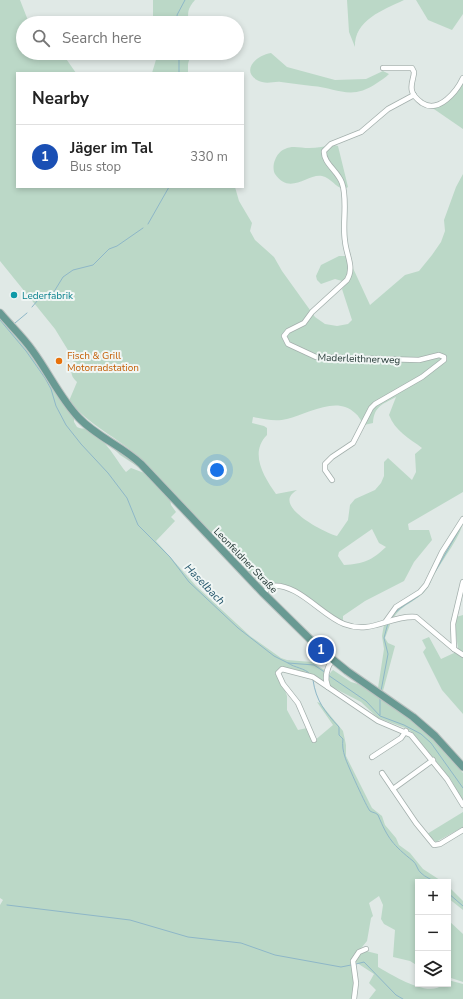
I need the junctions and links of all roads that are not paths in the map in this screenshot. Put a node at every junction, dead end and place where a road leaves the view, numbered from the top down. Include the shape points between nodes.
1 (383, 68) dead end
2 (463, 78) edge
3 (414, 95) junction
4 (0, 313) edge
5 (332, 480) dead end
6 (463, 519) edge
7 (463, 582) edge
8 (263, 593) junction
9 (389, 621) junction
10 (454, 649) junction
11 (463, 655) edge
12 (332, 660) junction
13 (328, 687) junction
14 (406, 731) junction
15 (314, 740) dead end
16 (372, 757) dead end
17 (433, 760) junction
18 (463, 767) edge
19 (382, 773) dead end
20 (393, 789) junction
21 (463, 805) edge
22 (463, 830) edge
23 (366, 949) dead end
24 (354, 999) edge

1 - 3 street via 412,68
2 - 3 street via 452,95 434,105 425,104
3 - 5 street, Maderleithnerweg via 388,108 361,132 331,144 324,151 325,158 338,174 343,188 345,241 350,275 304,323 288,331 284,336 288,344 316,357 420,360 439,355 444,357 444,360 422,377 371,408 353,443 325,464 325,470
4 - 8 main road, Leonfeldner Straße via 32,351 58,392 80,419 129,453 148,471
6 - 9 street via 442,552 426,585 420,592 396,607
7 - 10 street via 453,624
8 - 9 street via 271,586 287,588 332,618 351,626 369,628
8 - 12 main road, Leonfeldner Straße
9 - 10 street via 416,617
10 - 11 street
12 - 13 street via 327,670
12 - 18 main road, Leonfeldner Straße via 424,726
13 - 14 street via 378,721
13 - 15 street via 311,676 283,669 278,673 298,703
14 - 16 street via 401,738
14 - 17 street
17 - 20 street
17 - 21 street
19 - 20 street
20 - 22 street via 434,845
23 - 24 street via 357,955 352,965 356,983

